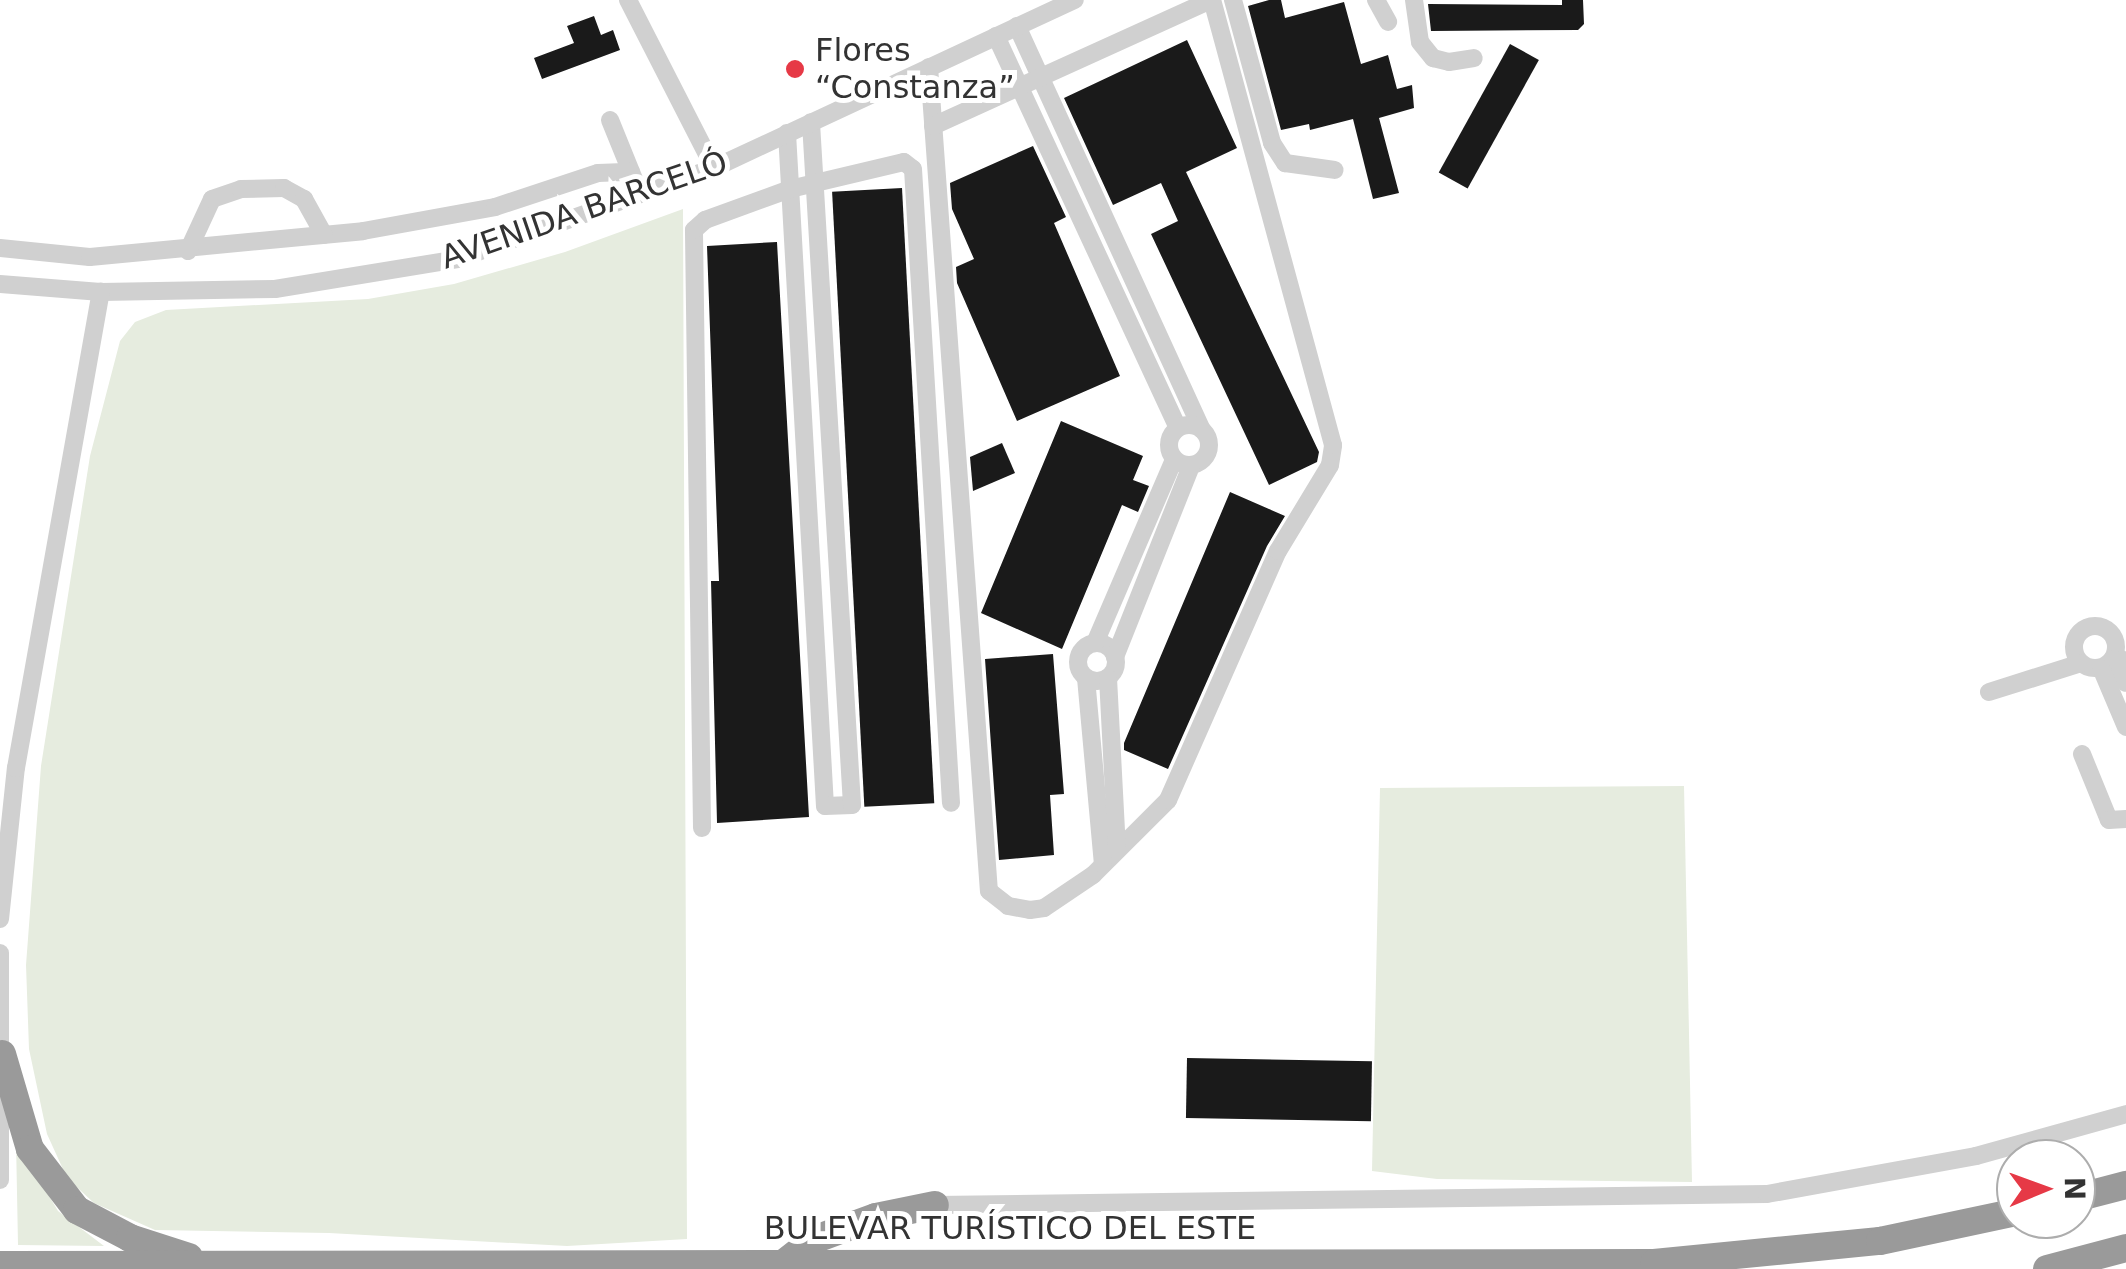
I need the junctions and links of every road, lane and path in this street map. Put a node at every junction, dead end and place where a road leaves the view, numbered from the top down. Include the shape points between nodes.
1 (628, 0) edge
2 (1212, 0) edge
3 (1233, 0) edge
4 (1376, 0) edge
5 (1414, 0) edge
6 (1064, 2) edge
7 (1388, 22) dead end
8 (1018, 26) junction
9 (996, 36) junction
10 (1474, 58) dead end
11 (929, 67) junction
12 (1041, 77) junction
13 (1020, 87) junction
14 (610, 120) dead end
15 (811, 122) junction
16 (933, 126) junction
17 (787, 133) junction
18 (714, 168) junction
19 (1336, 170) dead end
20 (630, 172) junction
21 (815, 182) junction
22 (790, 189) junction
23 (641, 193) junction
24 (324, 235) junction
25 (0, 248) edge
26 (188, 251) junction
27 (0, 284) edge
28 (100, 292) junction
29 (1178, 428) junction
30 (1202, 430) junction
31 (1183, 463) junction
32 (1094, 643) junction
33 (1115, 657) junction
34 (2113, 662) edge
35 (2081, 663) junction
36 (1086, 678) junction
37 (1108, 678) junction
38 (2126, 683) edge
39 (1989, 692) dead end
40 (2126, 727) edge
41 (2082, 754) dead end
42 (951, 803) dead end
43 (2126, 819) edge
44 (702, 828) dead end
45 (1117, 850) junction
46 (1103, 864) junction
47 (0, 919) edge
48 (0, 954) edge
49 (1, 1057) edge
50 (2126, 1114) edge
51 (0, 1180) edge
52 (2126, 1185) edge
53 (2096, 1193) edge
54 (935, 1205) joint
55 (1996, 1216) edge
56 (2126, 1248) edge
57 (784, 1262) junction
58 (0, 1265) edge
59 (215, 1266) junction
60 (2047, 1269) edge

1 - 18 street
2 - 12 street
2 - 45 street via 1333,445 1320,484 1278,551 1168,800
3 - 19 street via 1272,143 1285,163
4 - 7 street
5 - 10 street via 1420,42 1434,58
6 - 8 street, AVENIDA BARCELÓ
8 - 9 street, AVENIDA BARCELÓ
8 - 12 street
9 - 11 street, AVENIDA BARCELÓ
9 - 13 street
11 - 15 street, AVENIDA BARCELÓ
11 - 16 street
12 - 13 street
12 - 30 street
13 - 16 street
13 - 29 street
14 - 20 street
15 - 17 street, AVENIDA BARCELÓ
15 - 21 street
16 - 46 street via 988,891 1008,906 1044,908
17 - 18 street, AVENIDA BARCELÓ
17 - 22 street
18 - 23 street, AVENIDA BARCELÓ
20 - 23 street
20 - 24 street via 598,173 495,207
21 - 22 street
21 - 22 street via 852,805 825,806
21 - 42 street via 904,162 913,169
22 - 44 street via 694,230
23 - 28 street, AVENIDA BARCELÓ via 458,260 275,289
24 - 26 street
24 - 26 street via 304,198 284,188 240,189 212,199
25 - 26 street via 90,257
27 - 28 street, AVENIDA BARCELÓ
28 - 47 street via 16,768
29 - 30 street
29 - 31 street via 1169,443
30 - 31 street via 1209,448 1203,460
31 - 32 street
31 - 33 street
32 - 33 street via 1108,646
32 - 36 street via 1078,658
33 - 37 street
34 - 35 street
34 - 35 street via 2112,633 2092,626 2074,644
34 - 38 street
34 - 40 street
35 - 39 street
36 - 37 street
36 - 46 street
37 - 45 street
41 - 43 street via 2109,820
45 - 46 street
48 - 49 street
49 - 51 street
49 - 59 highway via 30,1149 77,1210 130,1238
50 - 54 street via 1976,1156 1768,1194
52 - 53 highway
54 - 57 highway via 814,1240
55 - 57 highway, BULEVAR TURÍSTICO DEL ESTE via 1880,1241 1654,1264
56 - 60 highway
57 - 59 highway, BULEVAR TURÍSTICO DEL ESTE
58 - 59 highway, BULEVAR TURÍSTICO DEL ESTE

